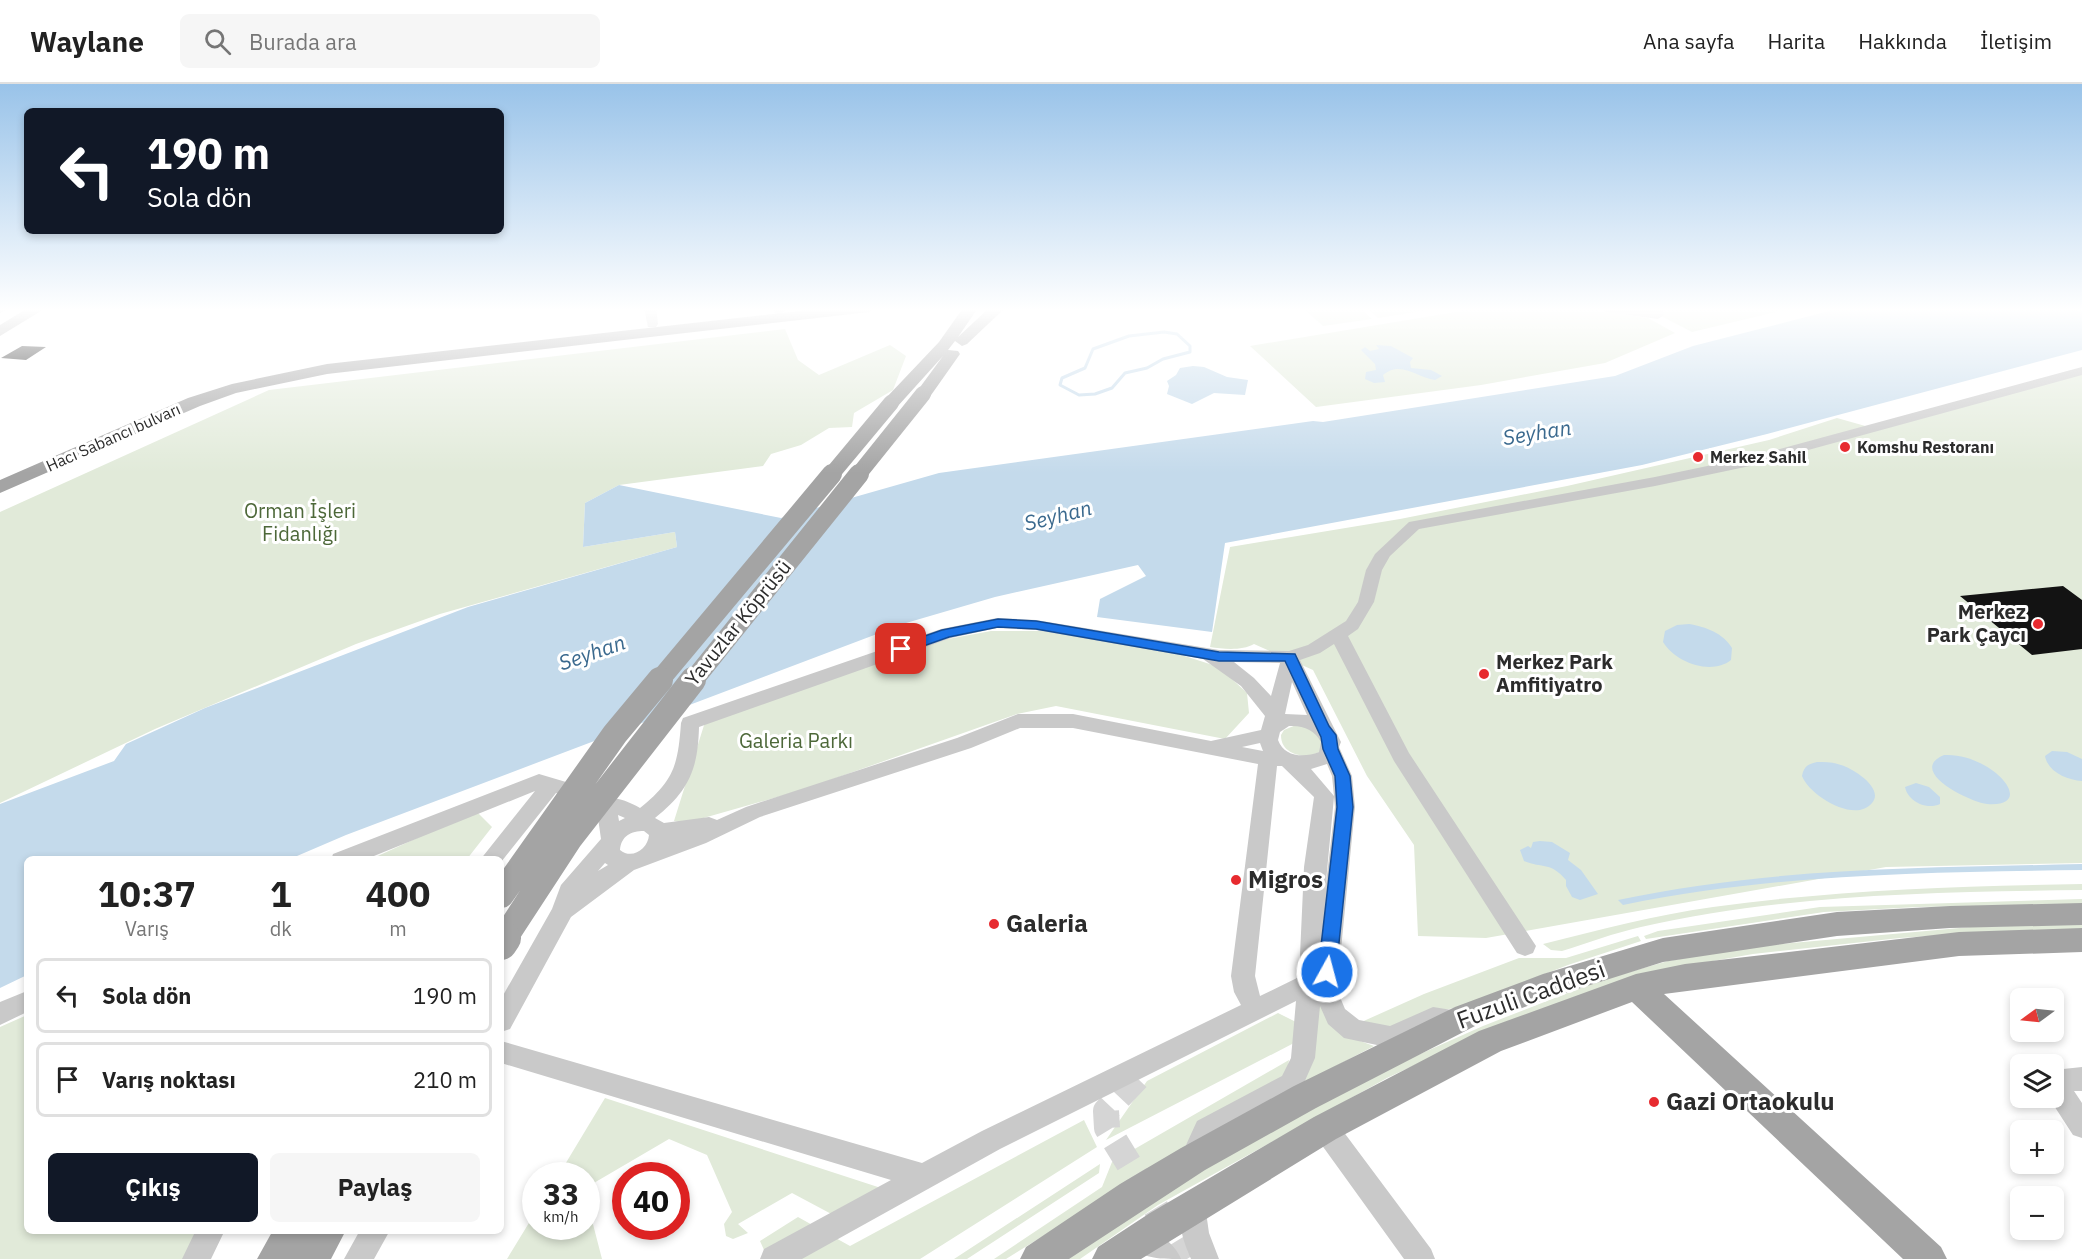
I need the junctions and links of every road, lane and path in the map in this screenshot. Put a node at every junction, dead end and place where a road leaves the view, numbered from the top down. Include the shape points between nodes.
1 (317, 363) edge
2 (382, 363) edge
3 (924, 363) edge
4 (946, 363) edge
5 (2082, 371) edge
6 (0, 477) edge
7 (0, 487) edge
8 (1338, 634) junction
9 (1204, 654) junction
10 (1290, 657) junction
11 (1271, 727) junction
12 (1327, 739) junction
13 (1205, 747) junction
14 (1280, 760) junction
15 (552, 784) junction
16 (606, 804) junction
17 (728, 822) junction
18 (646, 824) junction
19 (610, 842) junction
20 (351, 856) edge
21 (493, 856) edge
22 (637, 860) junction
23 (504, 891) edge
24 (563, 911) junction
25 (2082, 914) edge
26 (504, 940) edge
27 (2082, 940) edge
28 (1525, 946) dead end
29 (1310, 983) junction
30 (1636, 987) junction
31 (24, 1002) edge
32 (1255, 1009) junction
33 (0, 1014) edge
34 (504, 1016) edge
35 (1466, 1016) junction
36 (1170, 1050) junction
37 (504, 1053) edge
38 (1137, 1078) tunnel mouth
39 (2082, 1079) edge
40 (2064, 1081) edge
41 (2064, 1098) edge
42 (2082, 1126) edge
43 (1325, 1128) junction
44 (1193, 1159) junction
45 (924, 1177) junction
46 (1195, 1205) junction
47 (209, 1234) edge
48 (290, 1234) edge
49 (327, 1234) edge
50 (374, 1234) edge
51 (1141, 1239) junction
52 (196, 1259) edge
53 (274, 1259) edge
54 (311, 1259) edge
55 (358, 1259) edge
56 (774, 1259) edge
57 (1038, 1259) edge
58 (1110, 1259) edge
59 (1167, 1259) edge
60 (1205, 1259) edge
61 (1421, 1259) edge
62 (1929, 1259) edge

1 - 6 main road, Hacı Sabancı bulvarı via 262,372 189,394
2 - 7 main road, Hacı Sabancı bulvarı via 270,379 194,402
3 - 23 main road, Yavuzlar Köprüsü, bridge via 615,734
4 - 26 main road, Yavuzlar Köprüsü, bridge via 664,715 570,838
5 - 8 street via 1785,453 1414,525 1383,554 1374,570 1366,602 1352,625
8 - 10 street via 1314,649
8 - 28 street via 1401,756
9 - 10 street
9 - 11 street via 1224,663 1262,695
9 - 18 street via 1036,625 998,623 946,633 690,723 686,765
10 - 11 street
10 - 12 street
11 - 12 street via 1294,719 1315,724
11 - 13 street
11 - 14 street via 1273,750
12 - 14 street via 1320,761 1311,764
12 - 35 street via 1342,776 1345,807 1325,990 1336,1016 1353,1030 1391,1037 1433,1018
13 - 14 street
13 - 17 street via 1073,721 1018,721 964,743
14 - 29 street via 1312,781 1324,796 1315,867
14 - 32 street via 1243,976
15 - 16 street
15 - 20 street via 539,781
15 - 21 street
16 - 18 street via 626,809
16 - 19 street
17 - 18 street
17 - 22 street
18 - 19 street via 624,827
18 - 22 street via 659,845
19 - 22 street via 613,858
19 - 24 street via 569,891
22 - 24 street via 599,882
24 - 34 street
25 - 35 main road, Fuzuli Caddesi via 1837,924 1663,950 1543,987
27 - 30 main road, Fuzuli Caddesi via 1959,944 1685,977
29 - 32 street
29 - 44 street via 1303,1058 1291,1084 1206,1130
30 - 43 main road, Fuzuli Caddesi via 1491,1041
30 - 62 main road
31 - 33 street
32 - 36 street
35 - 44 main road, Fuzuli Caddesi
36 - 38 street
36 - 45 street
37 - 45 street
39 - 40 street
41 - 42 street
43 - 46 main road, Fuzuli Caddesi
43 - 61 street
44 - 57 main road, Fuzuli Caddesi
45 - 56 street
46 - 51 main road, Fuzuli Caddesi
46 - 60 street via 1194,1234
47 - 52 street
48 - 53 main road
49 - 54 main road
50 - 55 street
51 - 58 main road, Fuzuli Caddesi
51 - 59 street

